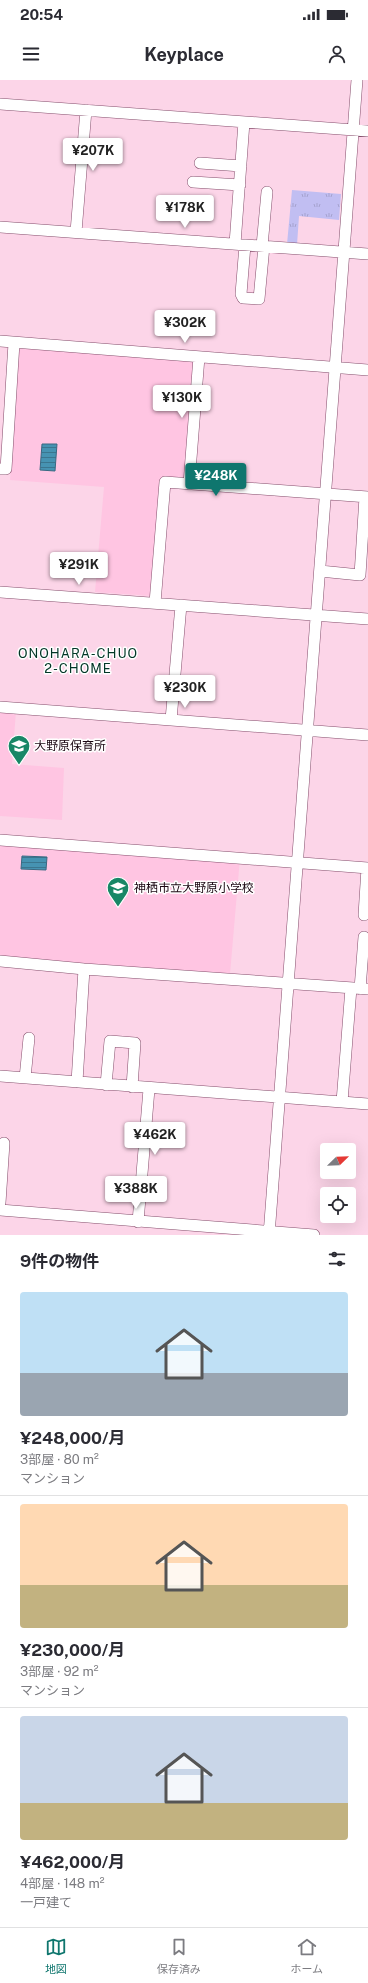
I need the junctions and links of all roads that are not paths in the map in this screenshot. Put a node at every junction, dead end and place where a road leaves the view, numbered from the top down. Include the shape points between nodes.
1 (357, 80) edge
2 (0, 104) edge
3 (86, 110) junction
4 (244, 122) junction
5 (353, 130) junction
6 (368, 131) edge
7 (200, 163) dead end
8 (241, 166) junction
9 (193, 182) dead end
10 (240, 185) junction
11 (267, 192) dead end
12 (0, 226) edge
13 (76, 232) junction
14 (240, 245) junction
15 (263, 246) junction
16 (344, 252) junction
17 (368, 254) edge
18 (0, 342) edge
19 (14, 343) junction
20 (199, 357) junction
21 (335, 368) junction
22 (368, 370) edge
23 (0, 469) edge
24 (189, 484) junction
25 (326, 494) junction
26 (366, 497) edge
27 (320, 572) junction
28 (0, 592) edge
29 (155, 603) junction
30 (181, 605) junction
31 (316, 616) junction
32 (368, 619) edge
33 (0, 707) edge
34 (171, 720) junction
35 (308, 730) junction
36 (368, 735) edge
37 (0, 840) edge
38 (298, 863) junction
39 (368, 868) edge
40 (364, 915) dead end
41 (364, 937) dead end
42 (0, 961) edge
43 (84, 969) junction
44 (288, 984) junction
45 (360, 989) edge
46 (29, 1038) dead end
47 (0, 1076) edge
48 (25, 1078) junction
49 (77, 1082) junction
50 (106, 1085) junction
51 (132, 1087) junction
52 (149, 1088) junction
53 (280, 1098) junction
54 (342, 1102) junction
55 (368, 1104) edge
56 (4, 1143) dead end
57 (0, 1203) edge
58 (0, 1210) edge
59 (138, 1222) junction
60 (269, 1233) edge
61 (314, 1235) edge

1 - 5 street
2 - 3 street
3 - 4 street
3 - 13 street
4 - 5 street
4 - 8 street
5 - 6 street
5 - 16 street
7 - 8 street
8 - 10 street
9 - 10 street
10 - 14 street
11 - 15 street
12 - 13 street
13 - 14 street
14 - 15 street
14 - 15 street via 241,294 244,298 259,299
15 - 16 street
16 - 17 street
16 - 21 street
18 - 19 street
19 - 20 street
19 - 23 street via 6,469
20 - 21 street
20 - 24 street
21 - 22 street
21 - 25 street
24 - 25 street
24 - 29 street via 164,482
25 - 26 street
25 - 27 street
26 - 27 street via 360,575
27 - 31 street
28 - 29 street
29 - 30 street
30 - 31 street
30 - 34 street
31 - 32 street
31 - 35 street
33 - 34 street
34 - 35 street
35 - 36 street
35 - 38 street
37 - 38 street
38 - 39 street
38 - 44 street
39 - 40 street
41 - 45 street
42 - 43 street
43 - 44 street
43 - 49 street
44 - 45 street
44 - 53 street
45 - 54 street
46 - 48 street
47 - 48 street
48 - 49 street
49 - 50 street
50 - 51 street
50 - 51 street via 110,1041 134,1043
51 - 52 street
52 - 53 street
52 - 59 street
53 - 54 street
53 - 60 street
54 - 55 street
56 - 57 street
58 - 59 street
59 - 60 street
60 - 61 street

